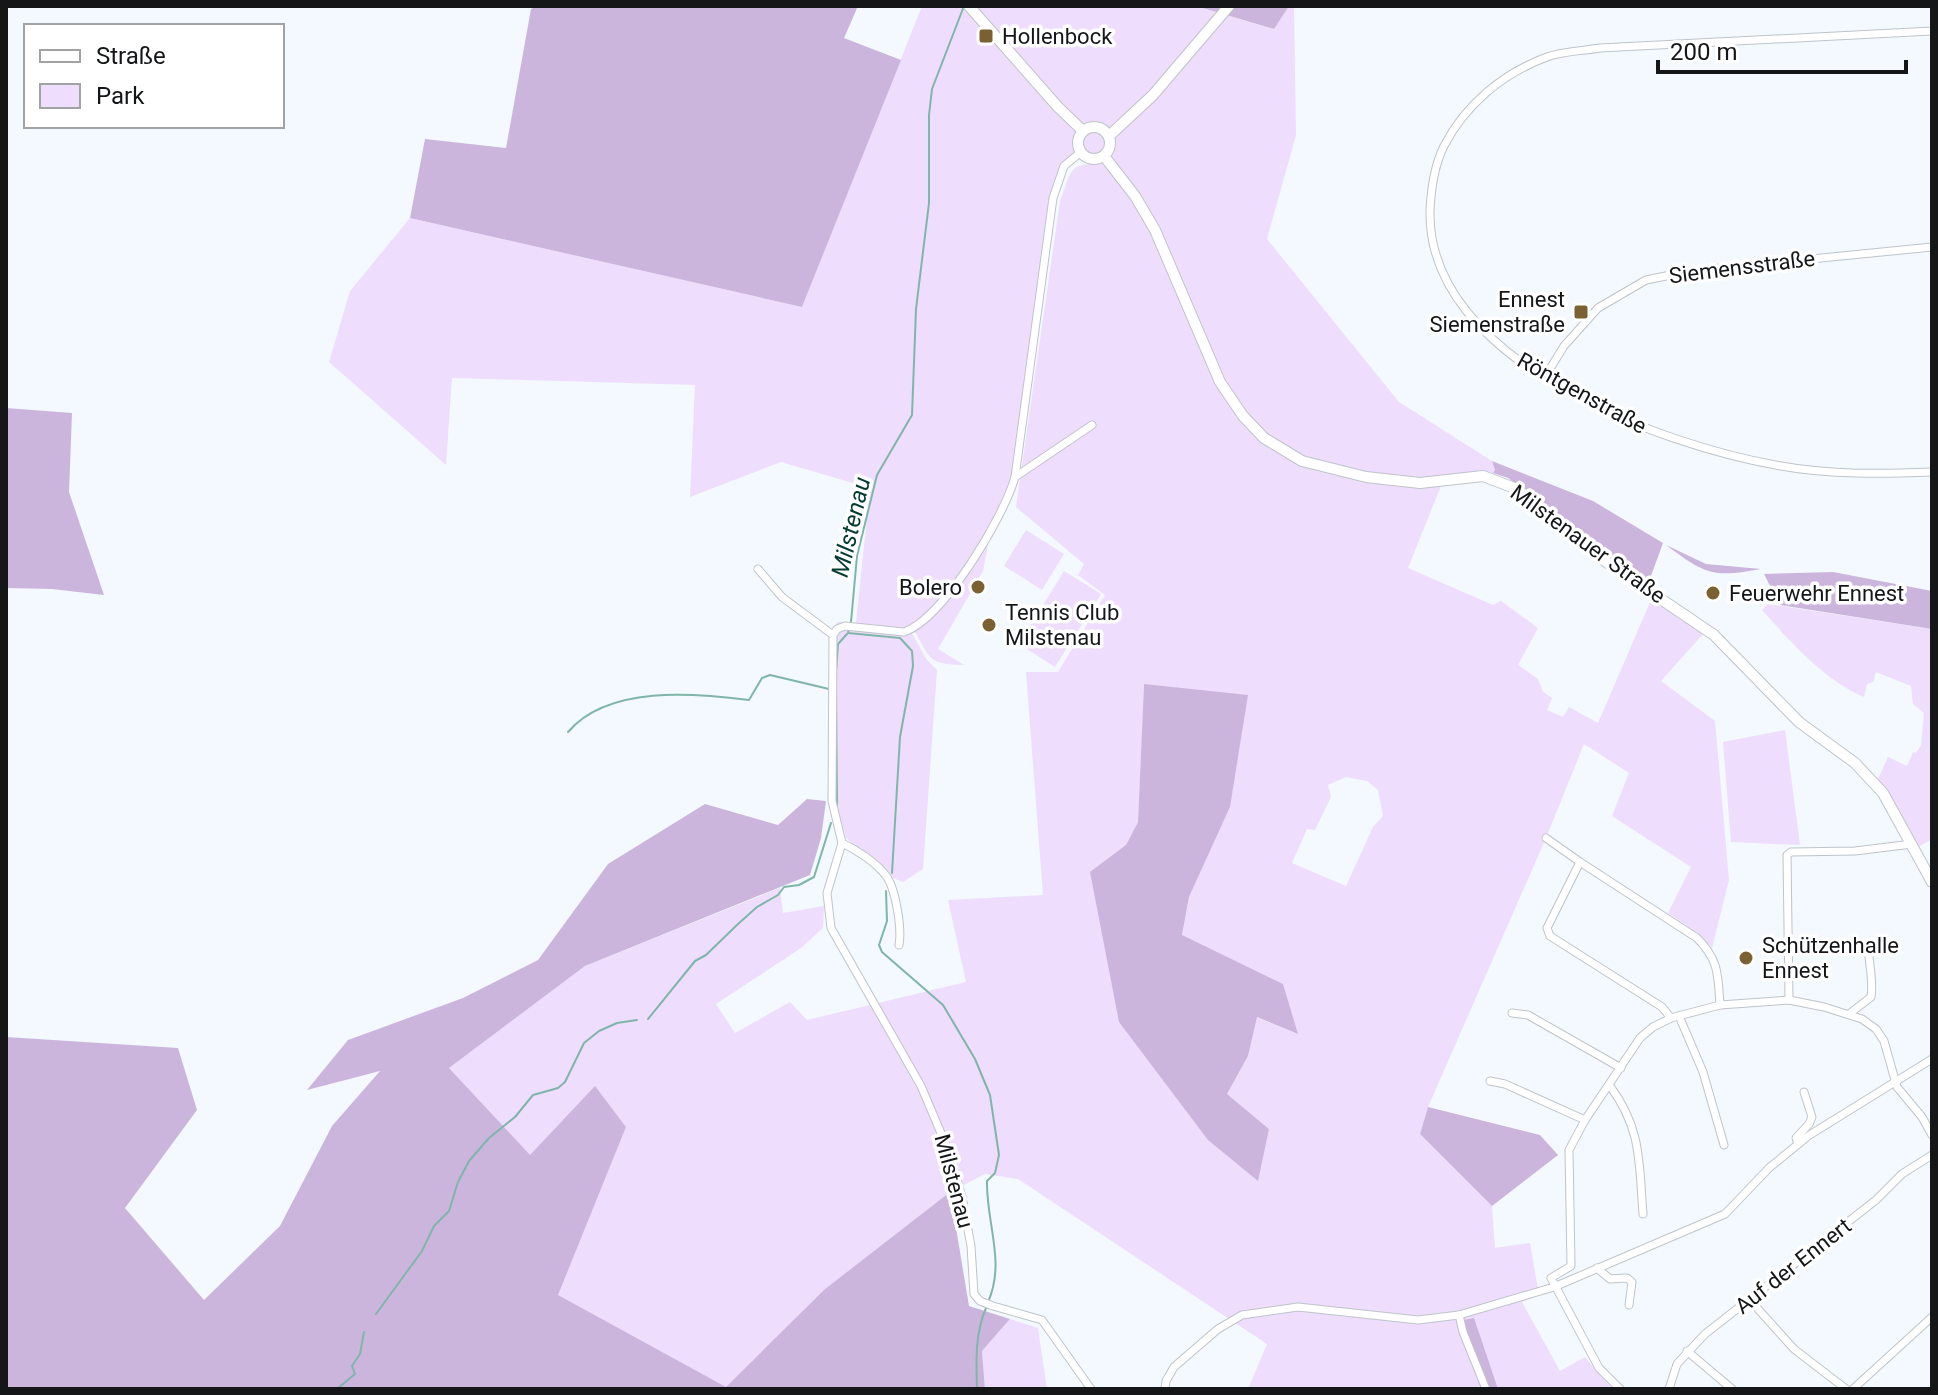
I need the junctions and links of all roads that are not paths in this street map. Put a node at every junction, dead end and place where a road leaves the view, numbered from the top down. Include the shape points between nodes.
1 (969, 6) edge
2 (1229, 6) edge
3 (1932, 31) edge
4 (1083, 131) junction
5 (1109, 136) junction
6 (1081, 152) junction
7 (1104, 156) junction
8 (1932, 247) edge
9 (1545, 377) junction
10 (1092, 425) dead end
11 (1932, 472) edge
12 (1015, 477) junction
13 (758, 569) dead end
14 (833, 635) junction
15 (1546, 838) dead end
16 (842, 843) junction
17 (1912, 844) junction
18 (1580, 862) junction
19 (1932, 882) edge
20 (1868, 943) dead end
21 (899, 945) dead end
22 (1789, 1000) junction
23 (1720, 1005) junction
24 (1512, 1013) dead end
25 (1849, 1014) junction
26 (1675, 1017) junction
27 (1932, 1059) edge
28 (1621, 1068) junction
29 (1490, 1081) dead end
30 (1894, 1081) junction
31 (1610, 1086) junction
32 (1804, 1092) dead end
33 (1585, 1120) junction
34 (1932, 1135) edge
35 (1798, 1144) junction
36 (1724, 1145) dead end
37 (1932, 1155) edge
38 (1643, 1214) dead end
39 (1597, 1268) junction
40 (1554, 1287) junction
41 (1750, 1300) junction
42 (1629, 1305) dead end
43 (1459, 1315) junction
44 (1932, 1317) edge
45 (1687, 1351) junction
46 (1091, 1389) edge
47 (1165, 1389) edge
48 (1486, 1389) edge
49 (1620, 1389) edge
50 (1669, 1389) edge
51 (1732, 1389) edge
52 (1846, 1389) edge
53 (1853, 1389) edge

1 - 4 street
2 - 5 street via 1153,95
3 - 9 street, Röntgenstraße via 1600,48 1550,56 1515,71 1483,95 1455,124 1440,156 1430,226 1437,260 1455,298 1476,324
4 - 5 street via 1098,126
4 - 6 street via 1078,141
5 - 7 street
6 - 7 street via 1093,159
6 - 12 street via 1064,166 1053,198
7 - 17 street, Milstenauer Straße via 1155,230 1220,382 1264,438 1302,461 1366,477 1420,483 1483,476 1517,489 1584,547 1730,649 1799,722 1870,777
8 - 9 street, Siemensstraße via 1646,280 1598,308
9 - 11 street, Röntgenstraße via 1650,432 1719,453 1783,467 1867,474
10 - 12 street
12 - 14 street via 966,572 925,617 907,632 845,626
13 - 14 street via 782,597
14 - 16 street via 832,801
15 - 18 street
16 - 21 street via 886,876 901,931
16 - 46 street, Milstenau via 827,893 831,928 936,1117 962,1197 974,1294 993,1306 1042,1320
17 - 19 street, Milstenauer Straße
17 - 22 street via 1787,855
18 - 23 street via 1708,949
18 - 26 street via 1547,928 1550,936
20 - 25 street via 1871,997
22 - 23 street
22 - 25 street
23 - 26 street
24 - 28 street via 1528,1015
25 - 30 street via 1876,1029
26 - 28 street via 1640,1038
26 - 36 street via 1703,1072
27 - 30 street
28 - 31 street
29 - 33 street
30 - 34 street
30 - 35 street
31 - 33 street
31 - 38 street via 1625,1107 1639,1150
32 - 35 street via 1812,1117 1796,1138
33 - 40 street via 1569,1150 1571,1266 1551,1278
35 - 39 street via 1725,1214
37 - 41 street, Auf der Ennert
39 - 40 street
39 - 42 street via 1610,1279 1632,1282
40 - 43 street
40 - 49 street via 1599,1368
41 - 45 street, Auf der Ennert
41 - 52 street via 1794,1349
43 - 47 street via 1418,1320 1298,1307 1242,1315 1174,1367
43 - 48 street
44 - 53 street
45 - 50 street, Auf der Ennert
45 - 51 street

